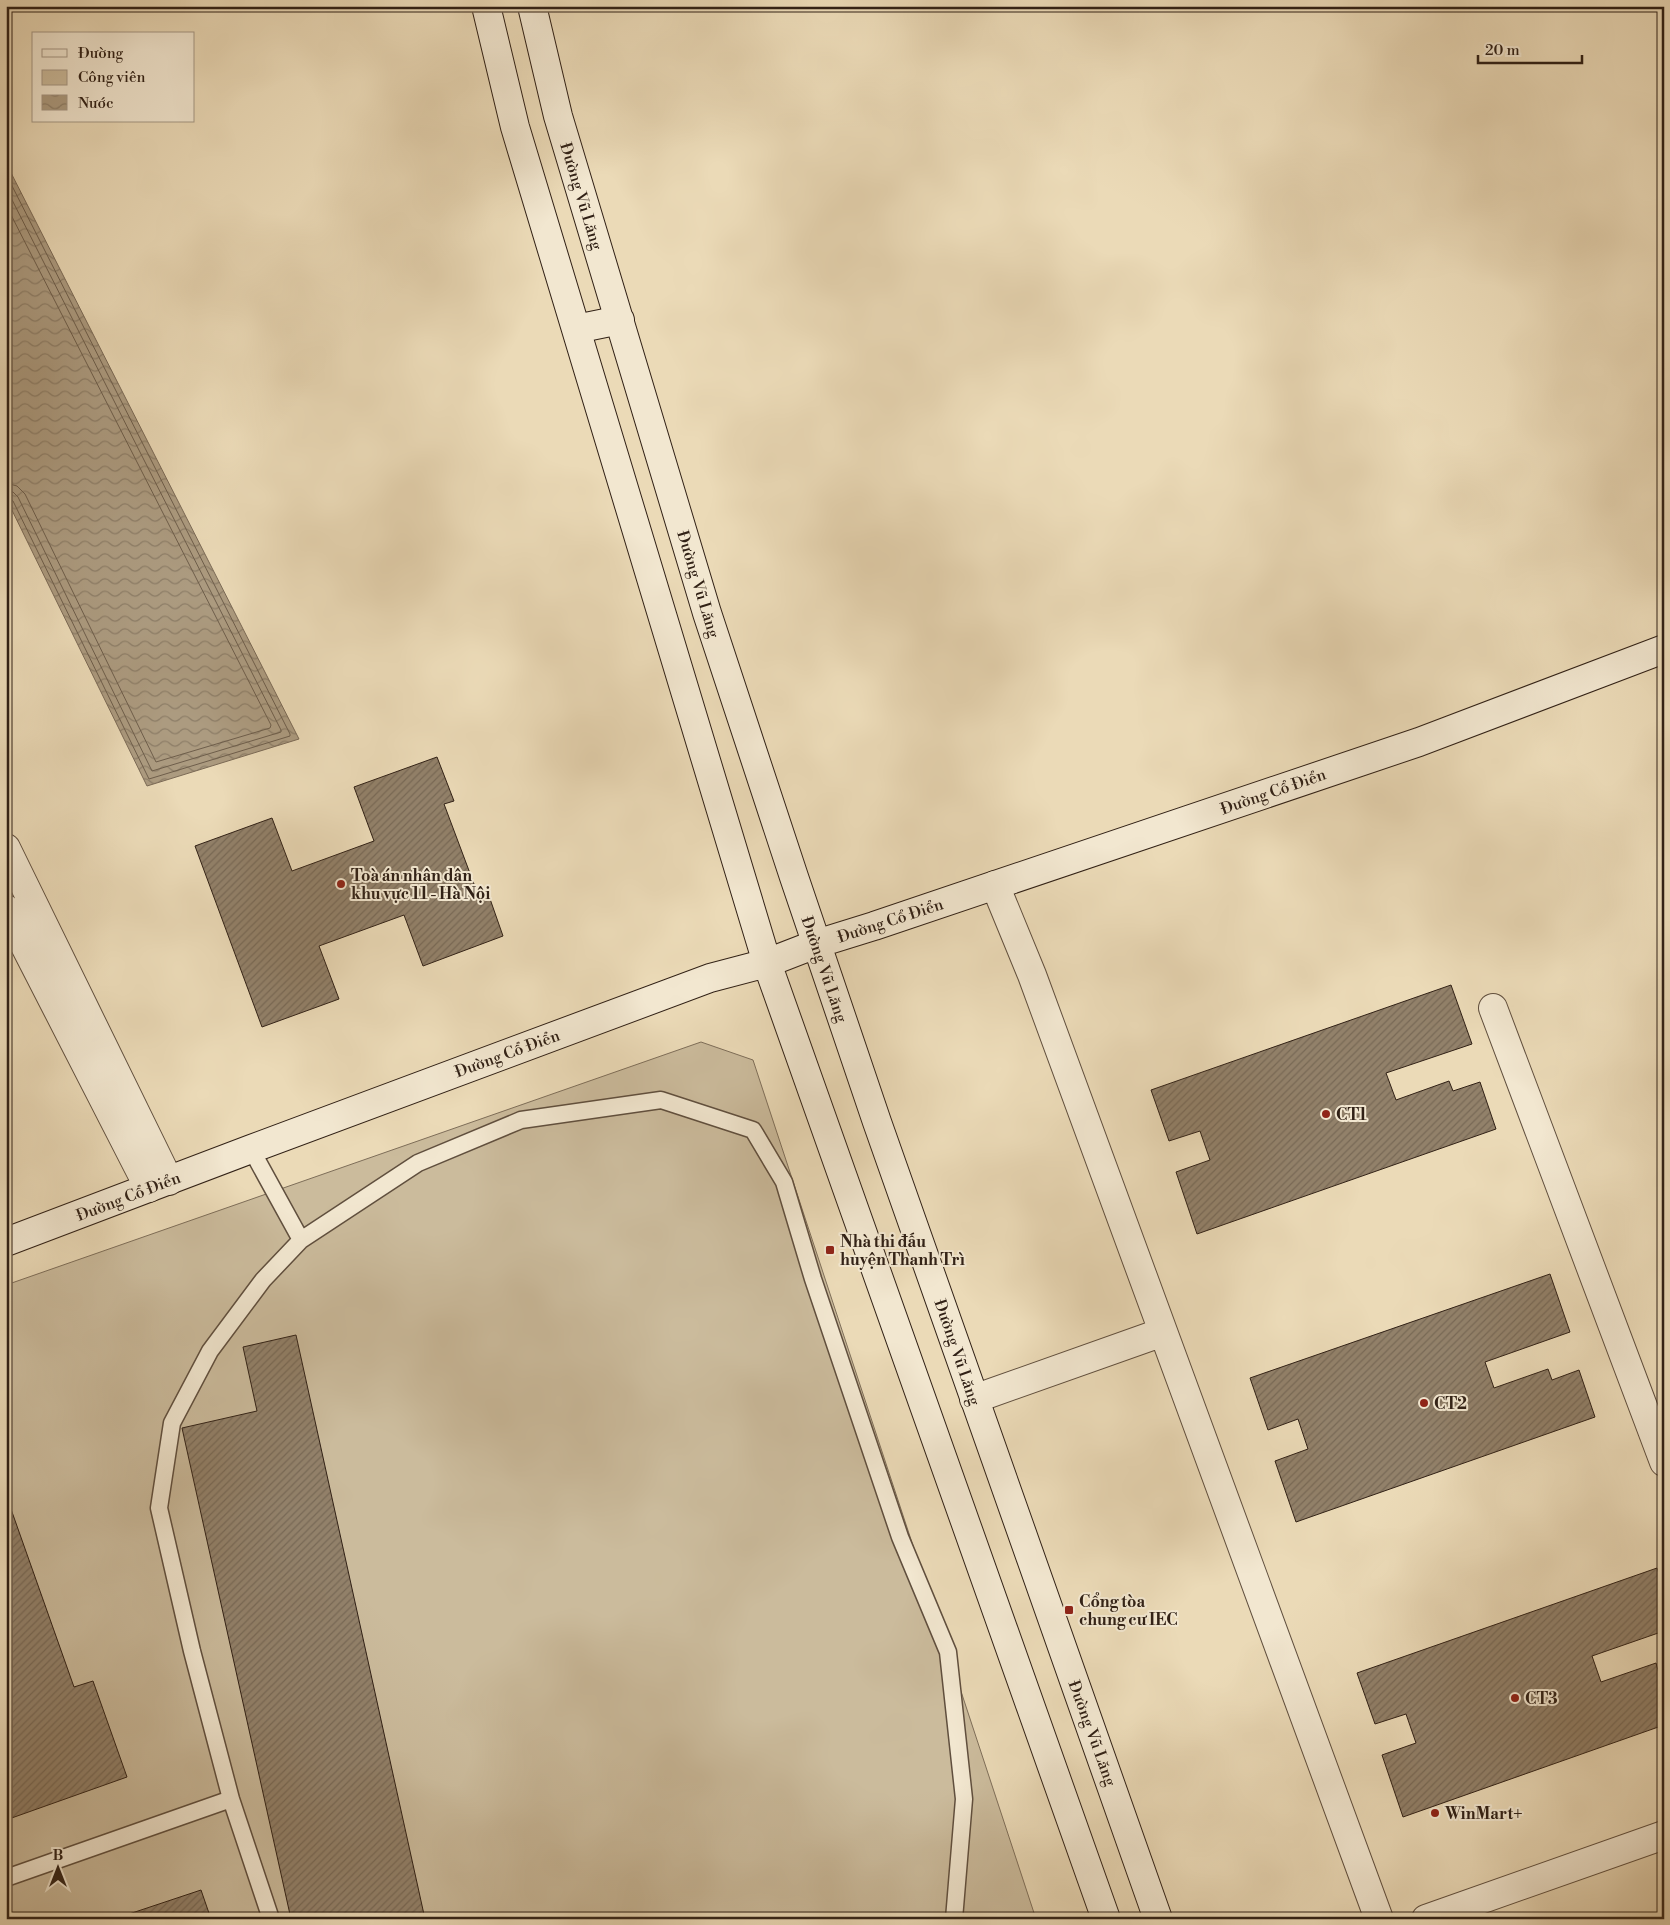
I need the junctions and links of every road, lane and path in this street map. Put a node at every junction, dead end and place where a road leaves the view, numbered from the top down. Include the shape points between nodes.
1 (486, 6) edge
2 (532, 6) edge
3 (620, 320) junction
4 (576, 329) junction
5 (1664, 649) edge
6 (6, 848) edge
7 (995, 885) junction
8 (6, 909) edge
9 (816, 944) junction
10 (767, 963) junction
11 (1493, 1008) dead end
12 (251, 1149) junction
13 (159, 1185) junction
14 (301, 1240) junction
15 (6, 1242) edge
16 (1163, 1332) junction
17 (974, 1398) junction
18 (1664, 1462) edge
19 (231, 1799) junction
20 (1664, 1835) edge
21 (6, 1878) edge
22 (271, 1919) edge
23 (954, 1919) edge
24 (1106, 1919) edge
25 (1158, 1919) edge
26 (1379, 1919) edge
27 (1426, 1919) edge

1 - 4 street via 515,127
2 - 3 street, Đường Vũ Lăng via 558,116
3 - 4 street
3 - 9 street, Đường Vũ Lăng via 707,612
4 - 10 street
5 - 7 street, Đường Cổ Điển via 1419,742
6 - 13 street
7 - 9 street, Đường Cổ Điển
7 - 16 street via 1032,975
8 - 13 street
9 - 10 street, Đường Cổ Điển
9 - 17 street, Đường Vũ Lăng
10 - 12 street, Đường Cổ Điển via 701,982
10 - 24 street
11 - 18 street
12 - 13 street, Đường Cổ Điển
12 - 14 lane
13 - 15 street, Đường Cổ Điển
14 - 19 lane via 263,1280 201,1367 172,1423 159,1508
14 - 23 lane via 418,1163 521,1120 661,1100 753,1130 784,1182 813,1279 900,1537 948,1652 964,1799
16 - 17 street
16 - 26 street
17 - 25 street, Đường Vũ Lăng
19 - 21 lane
19 - 22 lane
20 - 27 street

